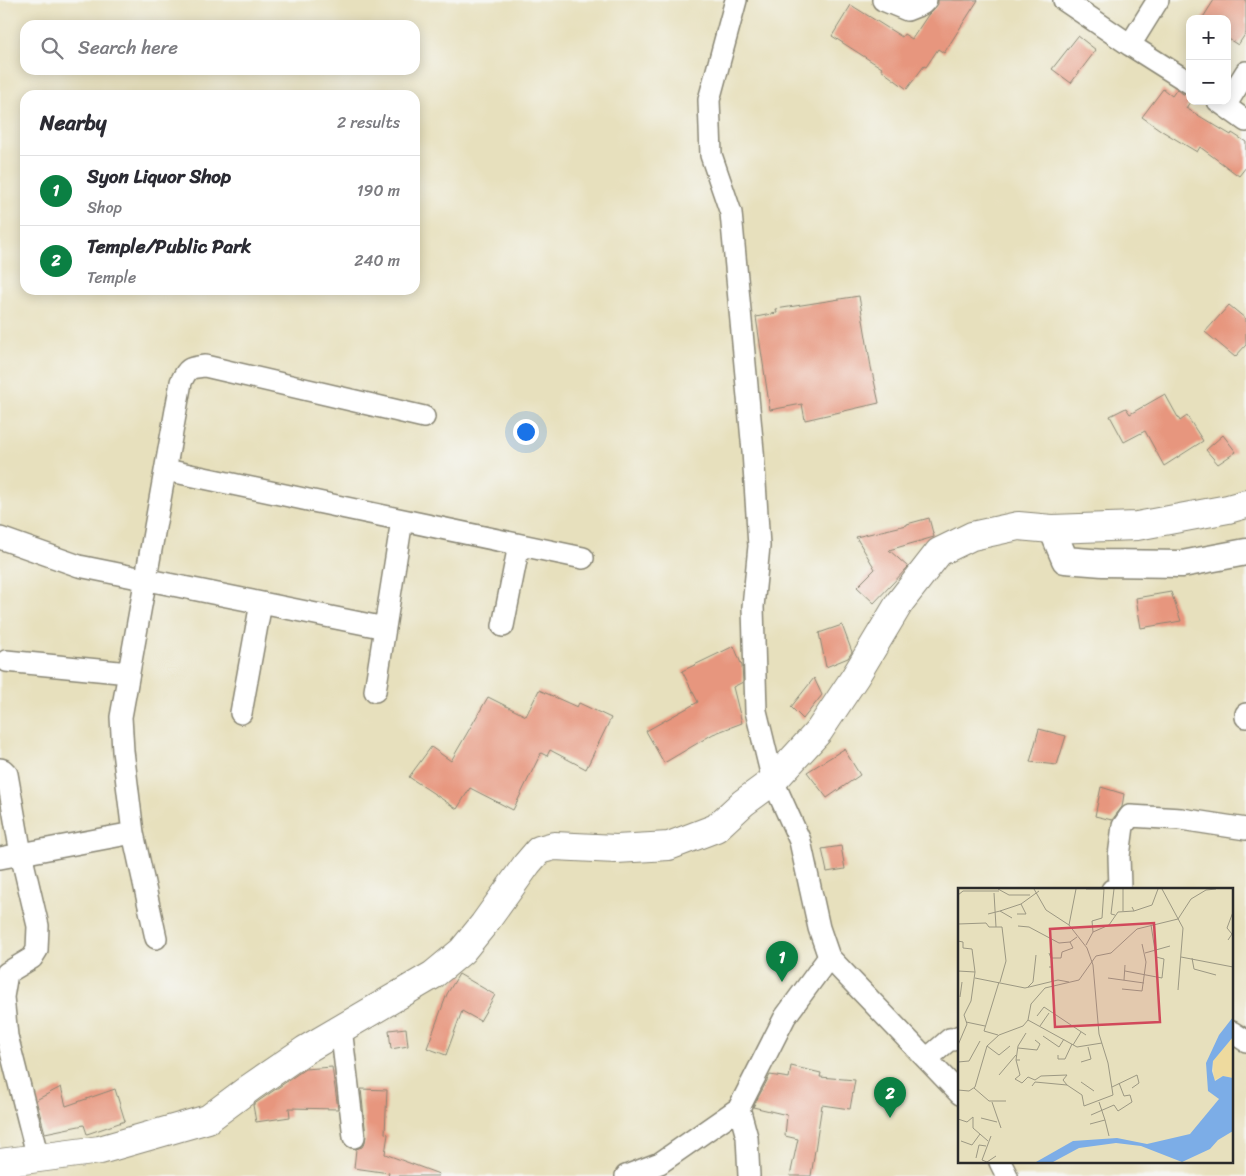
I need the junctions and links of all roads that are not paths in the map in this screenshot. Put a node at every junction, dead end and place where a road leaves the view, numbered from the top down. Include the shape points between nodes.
1 (736, 0) edge
2 (884, 0) edge
3 (926, 0) edge
4 (1064, 0) edge
5 (1158, 0) edge
6 (1130, 45) junction
7 (1246, 72) edge
8 (1186, 80) edge
9 (1231, 91) edge
10 (1222, 105) edge
11 (1246, 121) edge
12 (424, 417) dead end
13 (166, 470) junction
14 (1246, 504) edge
15 (402, 520) junction
16 (1052, 529) junction
17 (0, 538) edge
18 (519, 545) junction
19 (1246, 552) edge
20 (583, 558) dead end
21 (146, 579) junction
22 (261, 603) junction
23 (503, 626) dead end
24 (385, 628) junction
25 (6, 662) dead end
26 (129, 673) junction
27 (375, 691) dead end
28 (241, 714) dead end
29 (0, 769) edge
30 (773, 781) junction
31 (1246, 829) edge
32 (133, 833) junction
33 (21, 854) junction
34 (0, 858) edge
35 (1120, 888) edge
36 (156, 938) dead end
37 (829, 957) junction
38 (341, 1028) junction
39 (1234, 1033) edge
40 (958, 1037) edge
41 (1246, 1041) edge
42 (927, 1059) junction
43 (958, 1092) edge
44 (740, 1108) junction
45 (354, 1137) dead end
46 (38, 1158) junction
47 (0, 1164) edge
48 (1001, 1164) edge
49 (626, 1176) edge
50 (749, 1176) edge
51 (1007, 1176) edge

1 - 30 street via 709,100 711,155 731,213 759,546 753,607 756,711
2 - 3 street via 907,10
4 - 6 street
5 - 6 street
6 - 8 street
7 - 9 street
10 - 11 street
12 - 13 street via 205,366 191,368 186,371 182,382
13 - 15 street
13 - 21 street
14 - 16 main road via 1137,526
15 - 18 street
15 - 24 street
16 - 19 street via 1065,560 1104,564 1182,564
16 - 30 main road via 1018,526 972,536 939,552 900,602 819,731
17 - 21 street via 79,566
18 - 20 street
18 - 23 street
21 - 22 street
21 - 26 street
22 - 24 street
22 - 28 street
24 - 27 street
25 - 26 street
26 - 32 street via 121,717
29 - 33 street via 7,774
30 - 37 street via 800,841 819,928
30 - 38 main road via 716,828 669,846 554,846 539,850 462,951 433,975
31 - 35 street via 1180,819 1130,816 1123,826 1119,856
32 - 33 street
32 - 36 street
33 - 34 street
33 - 46 street via 38,926 37,950 32,958 7,972 3,997 8,1036
37 - 42 street
37 - 44 street via 785,1017
38 - 45 street
38 - 46 main road via 251,1086 208,1119 100,1150
39 - 41 street
40 - 42 street via 950,1039
42 - 43 street
44 - 49 street via 660,1163
44 - 50 street via 747,1136
46 - 47 main road
48 - 51 street

